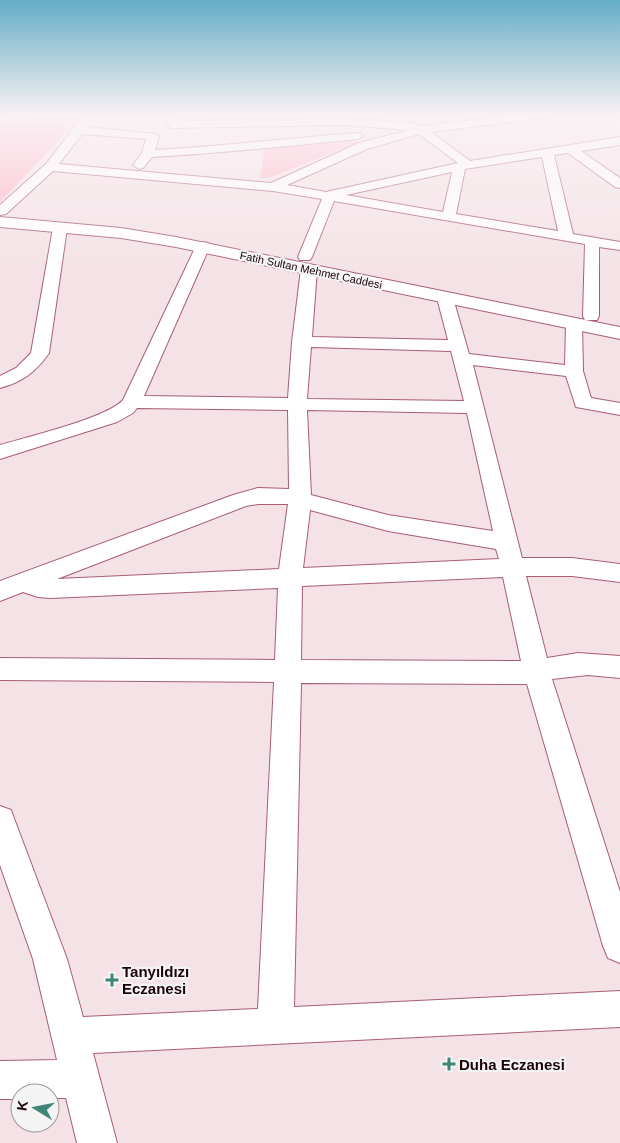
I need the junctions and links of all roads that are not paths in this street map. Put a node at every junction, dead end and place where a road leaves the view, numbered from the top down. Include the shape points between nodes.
1 (49, 168) edge
2 (66, 168) edge
3 (137, 168) edge
4 (314, 168) edge
5 (449, 168) edge
6 (463, 168) edge
7 (551, 168) edge
8 (599, 168) edge
9 (132, 174) junction
10 (620, 184) edge
11 (273, 187) junction
12 (330, 195) junction
13 (0, 215) edge
14 (449, 217) junction
15 (60, 228) junction
16 (567, 238) junction
17 (592, 242) junction
18 (203, 246) junction
19 (620, 246) edge
20 (307, 263) junction
21 (445, 298) junction
22 (591, 316) junction
23 (620, 321) edge
24 (574, 324) junction
25 (620, 333) edge
26 (302, 342) junction
27 (461, 352) junction
28 (574, 370) junction
29 (0, 382) edge
30 (132, 402) junction
31 (297, 404) junction
32 (474, 407) junction
33 (620, 409) edge
34 (0, 452) edge
35 (300, 499) junction
36 (510, 555) junction
37 (620, 573) edge
38 (290, 579) junction
39 (24, 583) junction
40 (0, 591) edge
41 (620, 667) edge
42 (0, 668) edge
43 (288, 672) junction
44 (538, 674) junction
45 (0, 821) edge
46 (620, 946) edge
47 (620, 1009) edge
48 (275, 1026) junction
49 (70, 1036) junction
50 (81, 1079) junction
51 (0, 1080) edge
52 (97, 1143) edge

1 - 13 street
2 - 9 street
3 - 9 street
4 - 11 street
5 - 12 street
6 - 14 street
7 - 16 street
8 - 10 street
9 - 11 street
11 - 12 street
12 - 14 street
12 - 20 street
13 - 15 main road, Fatih Sultan Mehmet Caddesi
13 - 20 main road via 168,230
14 - 16 street
15 - 18 main road, Fatih Sultan Mehmet Caddesi via 121,233
15 - 29 street via 40,354 25,371
16 - 17 street
17 - 19 street
17 - 22 street
18 - 20 main road, Fatih Sultan Mehmet Caddesi
18 - 30 street
20 - 21 main road, Fatih Sultan Mehmet Caddesi
20 - 22 main road
20 - 26 street
21 - 24 main road, Fatih Sultan Mehmet Caddesi
21 - 27 street
22 - 23 main road
24 - 25 main road, Fatih Sultan Mehmet Caddesi
24 - 28 street
26 - 27 street
26 - 31 street
27 - 28 street
27 - 32 street
28 - 33 street via 583,404
30 - 31 street
30 - 34 street via 110,418
31 - 32 street
31 - 35 street
32 - 36 street
35 - 36 street
35 - 38 street
35 - 39 street via 271,495 241,500
36 - 37 street
36 - 38 street
36 - 44 street
38 - 39 street via 50,589
38 - 43 street
39 - 40 street
41 - 44 street via 582,663
42 - 43 street
43 - 44 street
43 - 48 street
44 - 46 street
45 - 49 street via 50,959
47 - 48 street
48 - 49 street
49 - 50 street
50 - 51 street
50 - 52 street

